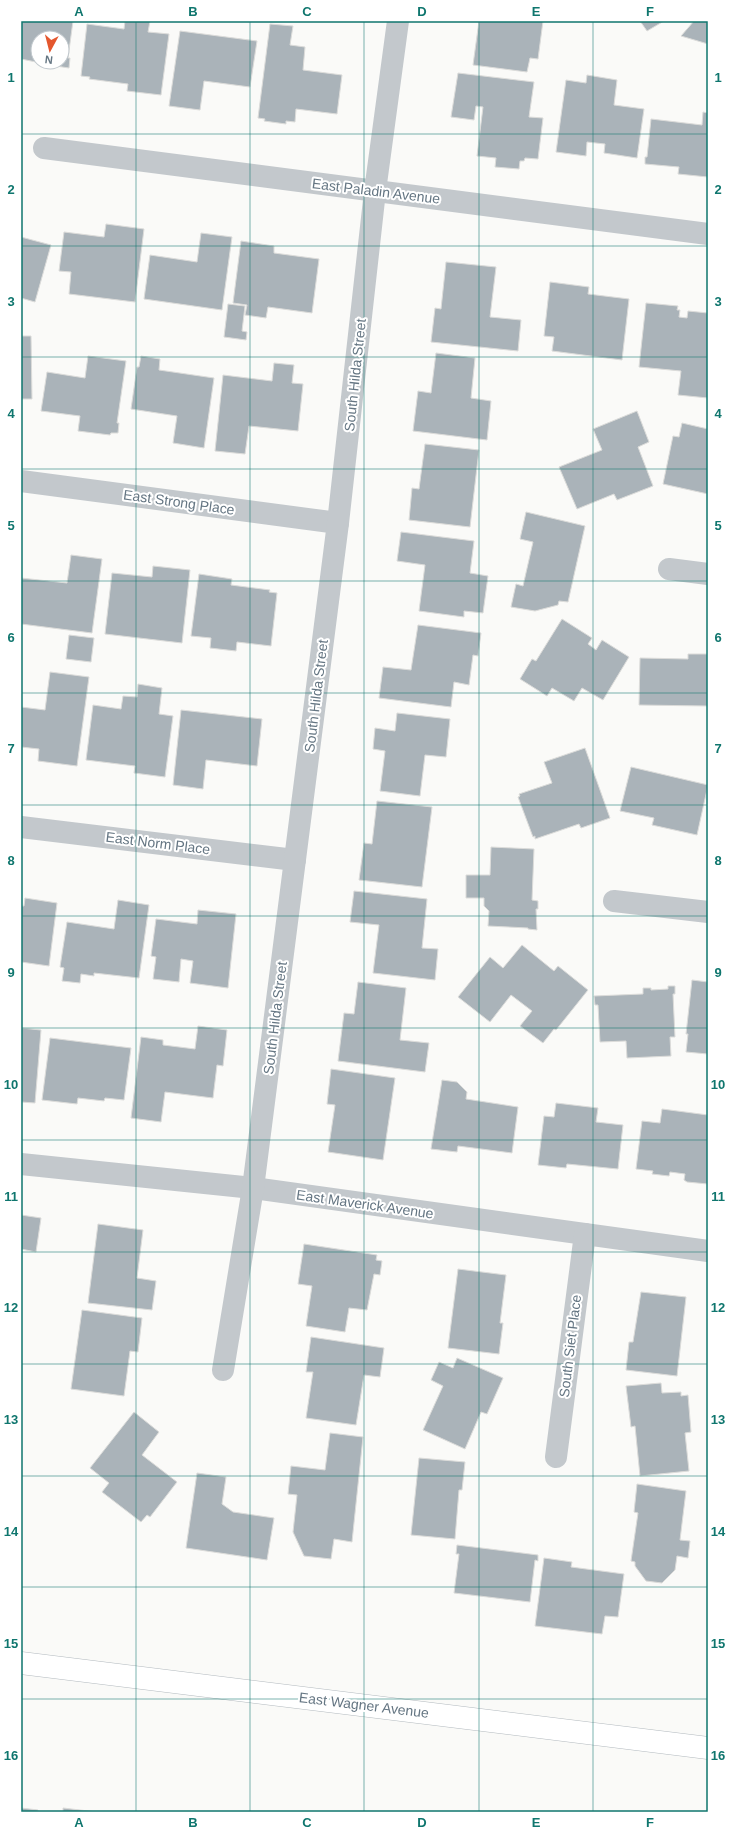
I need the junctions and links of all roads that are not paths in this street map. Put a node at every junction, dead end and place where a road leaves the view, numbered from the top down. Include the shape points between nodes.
1 (398, 21) edge
2 (44, 148) dead end
3 (375, 191) junction
4 (708, 234) edge
5 (21, 481) edge
6 (338, 523) junction
7 (669, 569) dead end
8 (708, 574) edge
9 (21, 827) edge
10 (295, 860) junction
11 (614, 902) dead end
12 (708, 912) edge
13 (21, 1164) edge
14 (253, 1188) junction
15 (585, 1234) junction
16 (708, 1251) edge
17 (223, 1370) dead end
18 (556, 1457) dead end
19 (21, 1663) edge
20 (708, 1748) edge

1 - 3 street, South Hilda Street
2 - 3 street, East Paladin Avenue
3 - 4 street, East Paladin Avenue
3 - 6 street, South Hilda Street
5 - 6 street, East Strong Place
6 - 10 street, South Hilda Street
7 - 8 street
9 - 10 street, East Norm Place
10 - 14 street, South Hilda Street
11 - 12 street
13 - 14 street, East Maverick Avenue
14 - 15 street, East Maverick Avenue
14 - 17 street, South Hilda Street
15 - 16 street, East Maverick Avenue
15 - 18 street, South Siet Place
19 - 20 street, East Wagner Avenue

